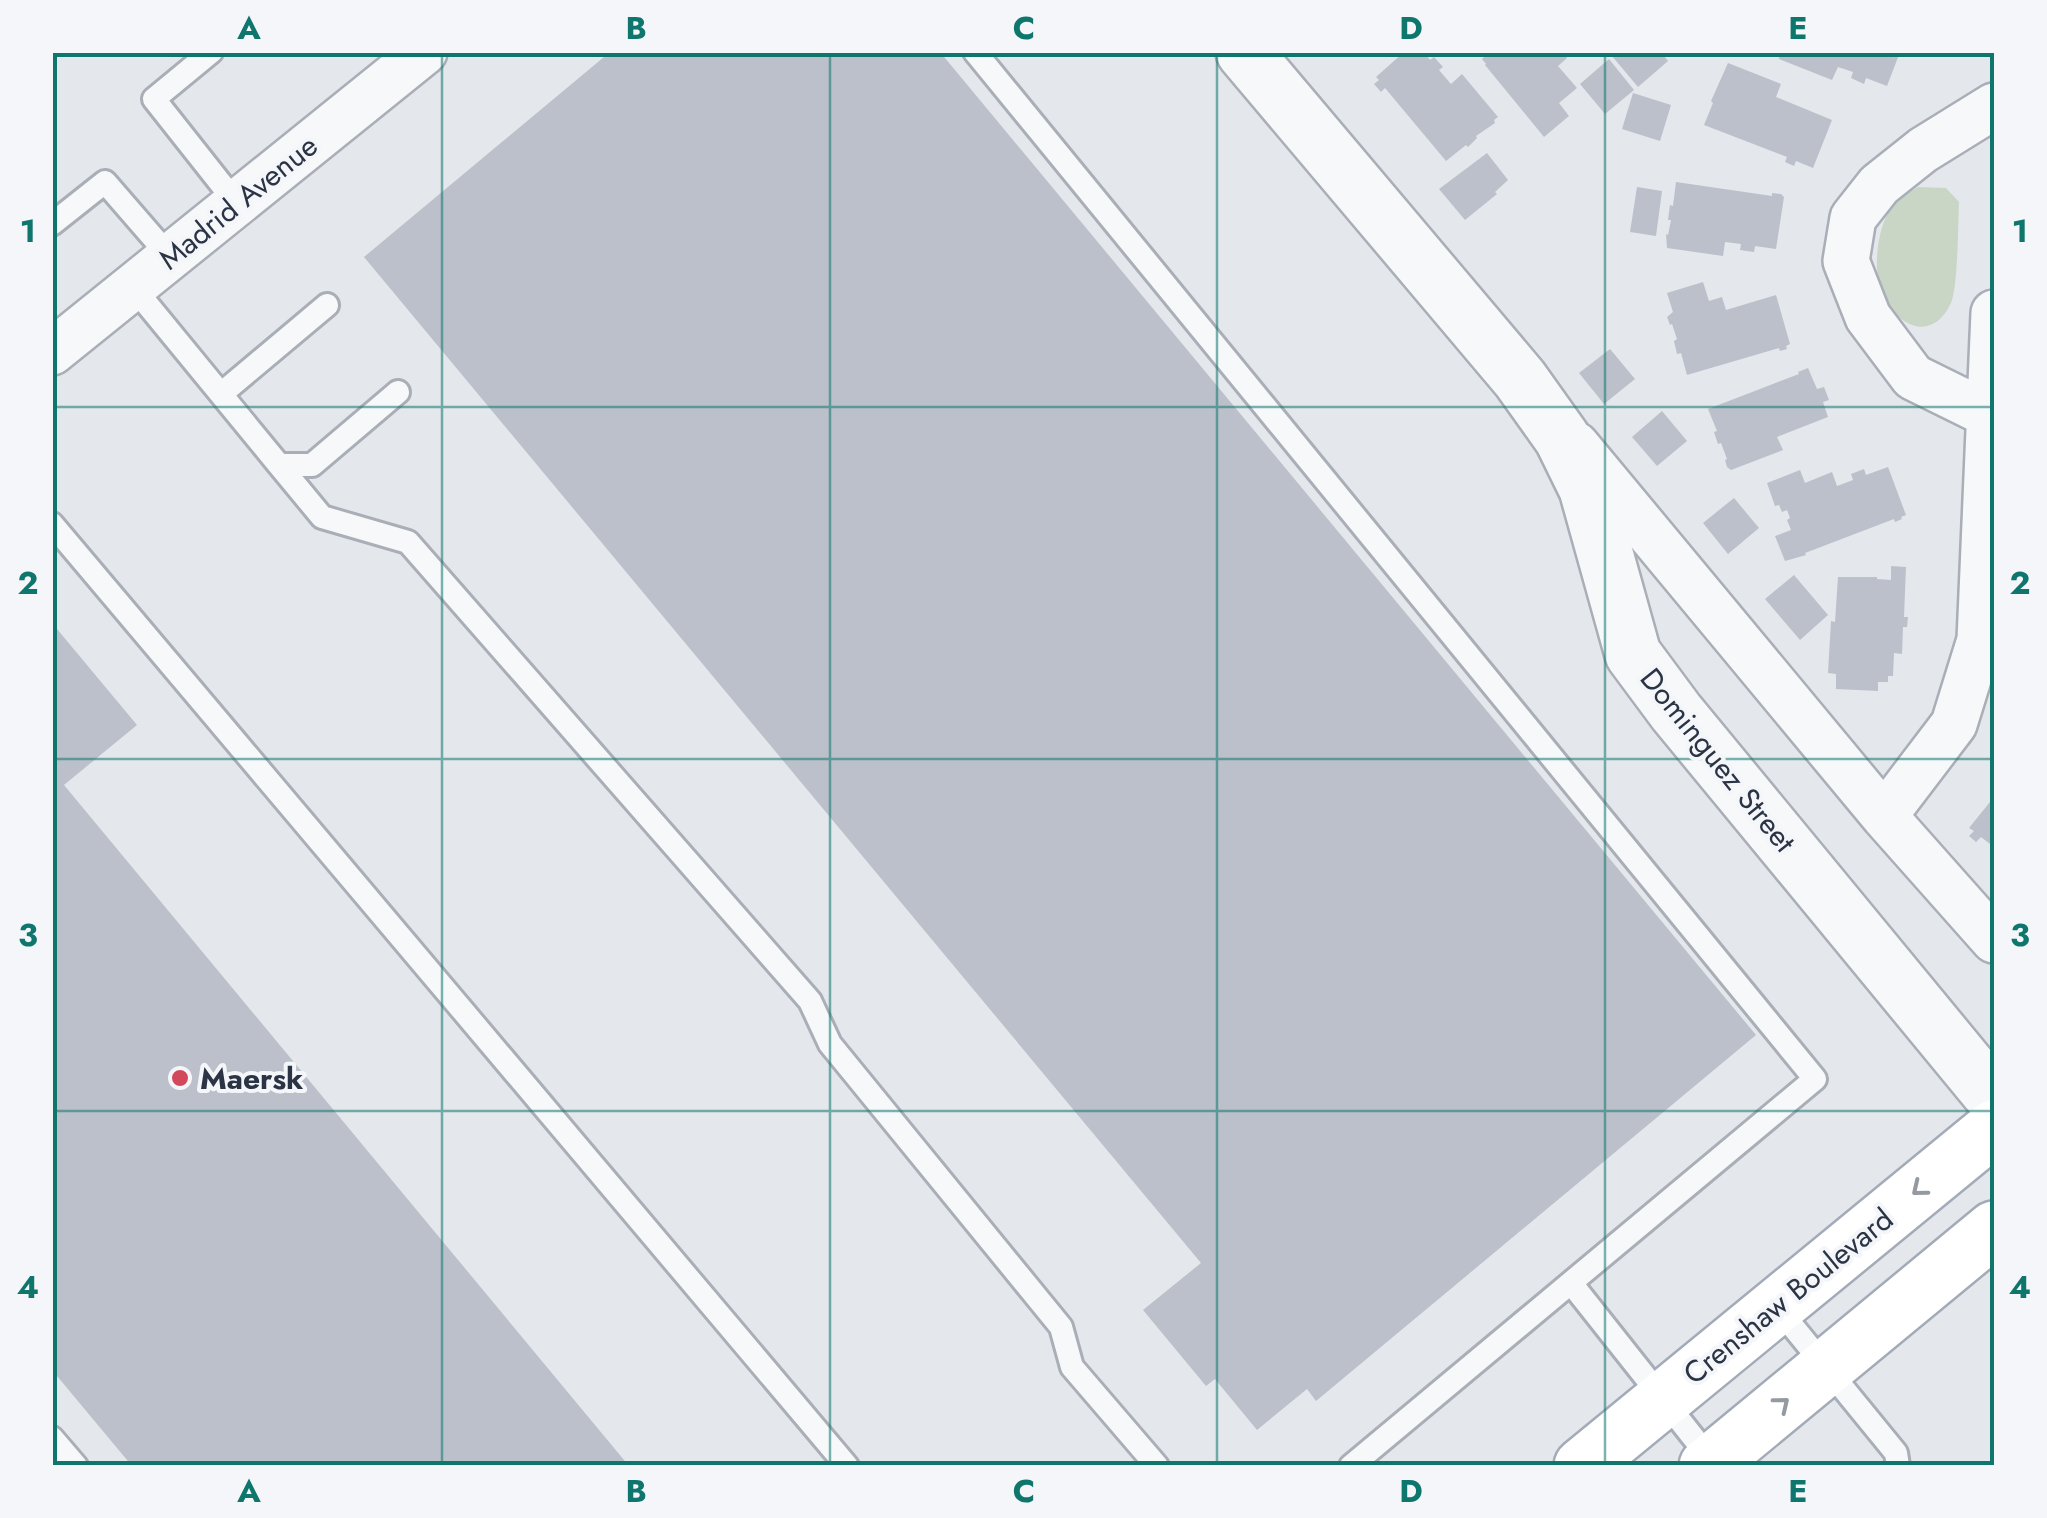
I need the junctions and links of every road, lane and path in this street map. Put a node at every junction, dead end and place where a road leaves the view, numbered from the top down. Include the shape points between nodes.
1 (211, 52) edge
2 (424, 52) edge
3 (975, 52) edge
4 (1257, 57) edge
5 (1994, 106) edge
6 (237, 204) junction
7 (52, 224) edge
8 (170, 257) junction
9 (133, 287) junction
10 (327, 306) dead end
11 (1994, 313) edge
12 (52, 352) edge
13 (1520, 379) junction
14 (398, 392) dead end
15 (221, 394) junction
16 (1990, 414) junction
17 (278, 465) junction
18 (55, 532) edge
19 (1884, 816) junction
20 (1994, 940) edge
21 (1994, 1098) edge
22 (1994, 1128) edge
23 (1994, 1230) edge
24 (1570, 1283) junction
25 (1776, 1306) junction
26 (1826, 1368) junction
27 (1663, 1399) junction
28 (52, 1438) edge
29 (1710, 1463) edge
30 (76, 1466) edge
31 (847, 1466) edge
32 (1157, 1466) edge
33 (1350, 1466) edge
34 (1582, 1466) edge
35 (1898, 1466) edge

1 - 6 lane via 154,98
2 - 6 street, Madrid Avenue
3 - 24 lane via 1816,1080
4 - 13 street, Dominguez Street
5 - 16 street via 1880,185 1853,218 1846,261 1868,317 1913,377
6 - 8 street, Madrid Avenue
7 - 8 lane via 106,182
8 - 9 street, Madrid Avenue
9 - 12 street, Madrid Avenue
9 - 15 lane
10 - 15 lane
11 - 16 street
13 - 19 street, Dominguez Street
13 - 21 street, Dominguez Street via 1588,489 1633,654
14 - 17 lane via 312,465
15 - 17 lane
16 - 19 street via 1980,640 1954,724
17 - 32 lane via 322,517 408,542 810,1001 830,1044 1061,1328 1072,1367
18 - 31 lane
19 - 20 street, Dominguez Street
22 -> 25 main road, Crenshaw Boulevard
23 - 26 main road
24 - 27 lane
24 - 33 lane
25 - 26 lane
25 - 27 main road, Crenshaw Boulevard
29 -> 26 main road
26 - 35 lane via 1896,1453
27 - 29 lane
27 - 34 main road, Crenshaw Boulevard
28 - 30 lane

